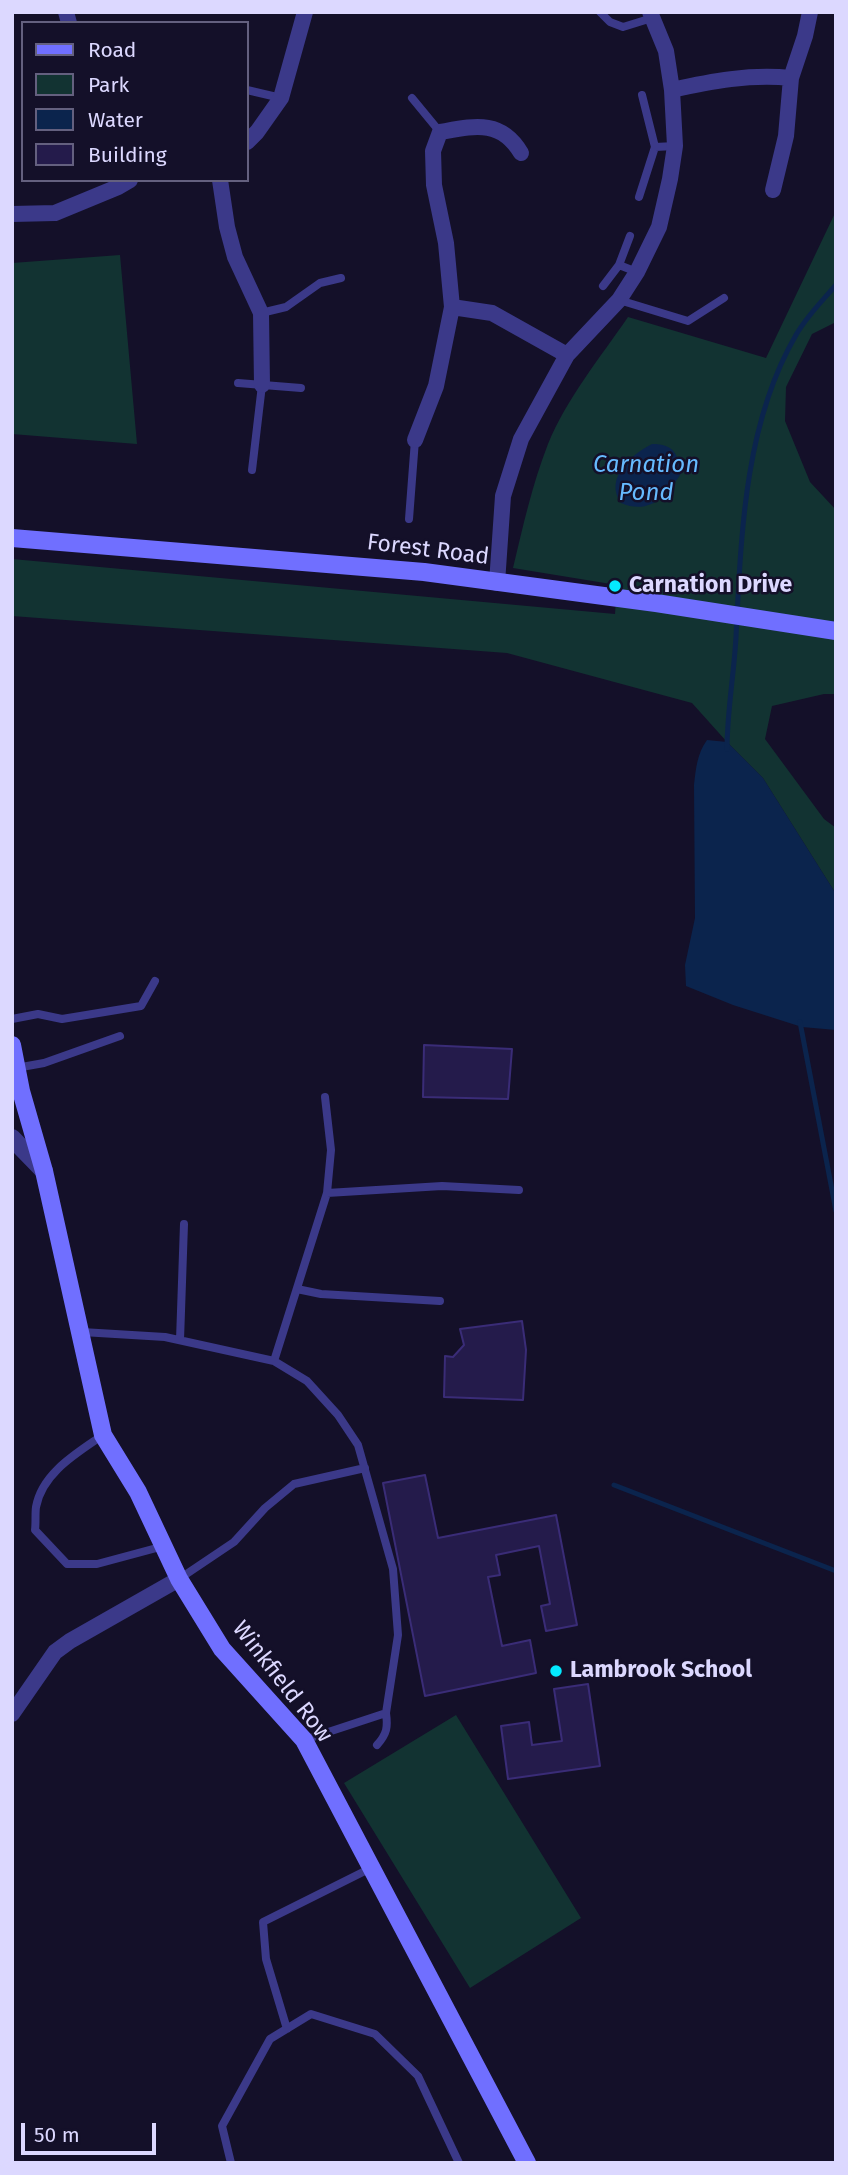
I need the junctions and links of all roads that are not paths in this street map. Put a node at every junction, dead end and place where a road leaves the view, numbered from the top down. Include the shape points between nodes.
1 (305, 12) edge
2 (600, 12) edge
3 (810, 12) edge
4 (653, 14) edge
5 (791, 79) junction
6 (248, 90) edge
7 (672, 90) junction
8 (642, 95) dead end
9 (281, 98) junction
10 (412, 98) dead end
11 (440, 132) junction
12 (248, 141) edge
13 (675, 146) junction
14 (654, 147) junction
15 (521, 153) dead end
16 (127, 182) edge
17 (220, 182) edge
18 (772, 190) dead end
19 (639, 197) dead end
20 (12, 214) edge
21 (630, 236) dead end
22 (619, 265) junction
23 (637, 272) junction
24 (341, 278) dead end
25 (603, 286) dead end
26 (724, 298) dead end
27 (619, 300) junction
28 (452, 307) junction
29 (261, 313) junction
30 (567, 355) junction
31 (238, 383) dead end
32 (262, 385) junction
33 (301, 388) dead end
34 (415, 440) joint
35 (252, 470) dead end
36 (409, 519) dead end
37 (12, 538) edge
38 (497, 583) junction
39 (836, 631) edge
40 (155, 981) dead end
41 (12, 1019) edge
42 (120, 1035) dead end
43 (12, 1045) edge
44 (16, 1068) junction
45 (16, 1093) edge
46 (325, 1097) dead end
47 (12, 1138) edge
48 (44, 1171) junction
49 (519, 1189) dead end
50 (327, 1193) junction
51 (184, 1224) dead end
52 (297, 1289) junction
53 (440, 1301) dead end
54 (79, 1332) junction
55 (180, 1340) junction
56 (274, 1361) junction
57 (103, 1435) junction
58 (365, 1468) junction
59 (164, 1546) junction
60 (179, 1579) junction
61 (386, 1713) junction
62 (12, 1714) edge
63 (304, 1740) junction
64 (377, 1745) dead end
65 (371, 1868) junction
66 (287, 2029) junction
67 (231, 2163) edge
68 (459, 2163) edge
69 (527, 2163) edge

1 - 9 street
2 - 4 lane via 623,27
3 - 5 street
4 - 7 street via 666,51
5 - 7 street via 742,77
5 - 18 street via 786,135
6 - 9 lane
7 - 13 street
8 - 14 lane
9 - 12 street
10 - 11 lane
11 - 15 street via 490,127 514,141
11 - 28 street via 433,151 434,185
13 - 14 lane
13 - 23 street via 659,227
14 - 19 lane
16 - 20 street via 55,213
17 - 29 street via 235,257
21 - 22 lane
22 - 23 lane
22 - 25 lane
23 - 27 street
24 - 29 lane via 320,283 286,307
26 - 27 lane via 688,321
27 - 30 street
28 - 30 street via 492,313
28 - 34 street via 436,386
29 - 32 street
30 - 38 street via 521,439 506,485
31 - 32 lane
32 - 33 lane
32 - 35 lane
34 - 36 lane
37 - 38 main road, Forest Road via 424,572
38 - 39 main road, Forest Road
40 - 41 lane via 141,1006 62,1019 38,1014
42 - 44 lane via 44,1063
43 - 44 main road, Winkfield Row
44 - 45 main road, Winkfield Row
45 - 48 main road, Winkfield Row
46 - 50 lane via 331,1150
47 - 48 street
48 - 54 main road, Winkfield Row
49 - 50 lane via 442,1186
50 - 52 lane
51 - 55 lane
52 - 53 lane
52 - 56 lane
54 - 55 lane
54 - 57 main road, Winkfield Row
55 - 56 lane
56 - 58 lane via 307,1381 338,1415 358,1445
57 - 59 main road, Winkfield Row
57 - 59 lane via 48,1479 36,1506 35,1530 67,1564 97,1564
58 - 60 lane via 294,1484 234,1542
58 - 61 lane via 393,1569 398,1635
59 - 60 main road, Winkfield Row
60 - 62 street via 55,1652
60 - 63 main road, Winkfield Row via 222,1649
61 - 63 lane
61 - 64 lane via 388,1727
63 - 65 main road, Winkfield Row
65 - 66 lane via 263,1922 266,1959
65 - 69 main road, Winkfield Row
66 - 67 lane via 270,2039 222,2126
66 - 68 lane via 311,2014 374,2034 418,2077

